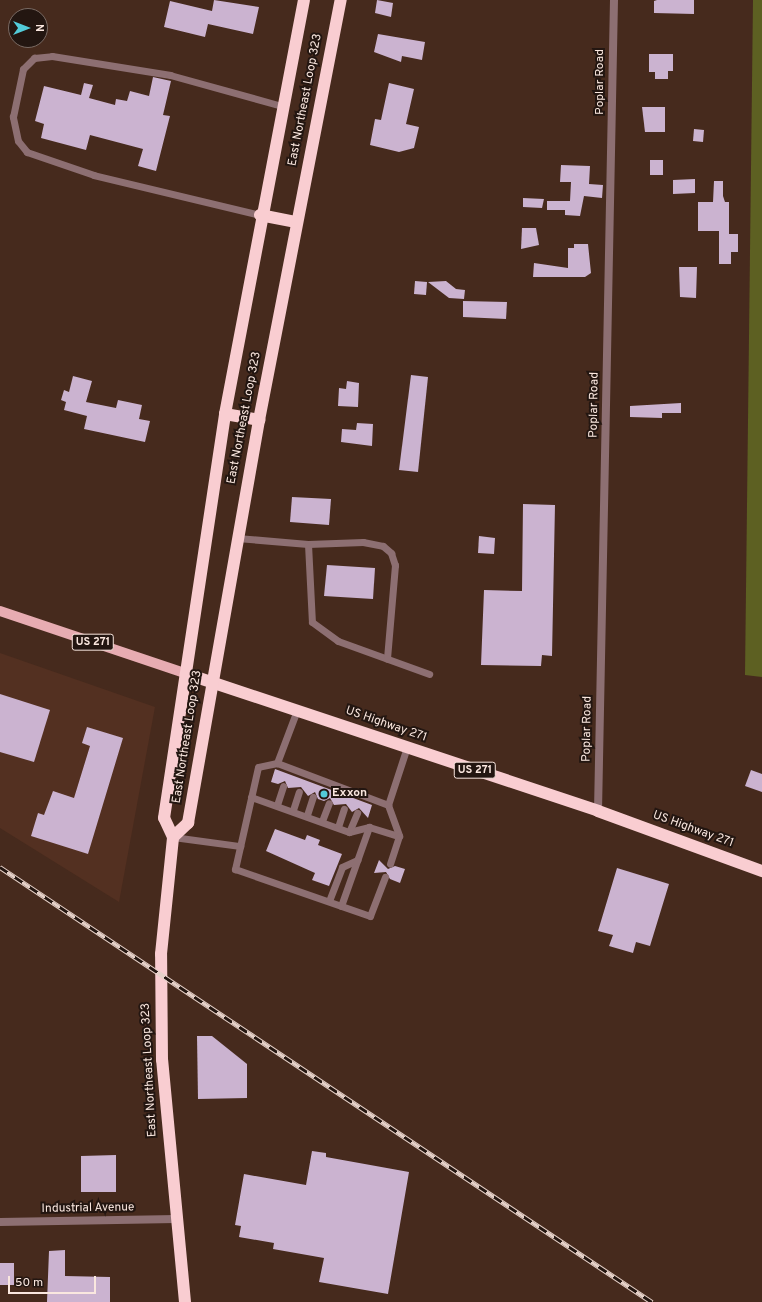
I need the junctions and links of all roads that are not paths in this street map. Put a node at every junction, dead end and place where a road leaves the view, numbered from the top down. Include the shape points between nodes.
1 (304, 0) edge
2 (341, 0) edge
3 (614, 0) edge
4 (282, 106) junction
5 (260, 215) junction
6 (296, 222) junction
7 (225, 414) junction
8 (259, 420) junction
9 (237, 538) junction
10 (308, 544) junction
11 (0, 610) edge
12 (387, 659) junction
13 (187, 674) junction
14 (429, 674) dead end
15 (211, 682) junction
16 (297, 710) junction
17 (407, 747) junction
18 (277, 763) junction
19 (282, 786) dead end
20 (299, 792) dead end
21 (251, 797) junction
22 (313, 797) dead end
23 (329, 803) dead end
24 (277, 805) junction
25 (388, 805) junction
26 (344, 809) dead end
27 (293, 810) junction
28 (598, 811) junction
29 (357, 813) dead end
30 (307, 815) junction
31 (322, 820) junction
32 (338, 827) junction
33 (369, 827) junction
34 (349, 832) junction
35 (399, 836) junction
36 (173, 837) junction
37 (240, 846) junction
38 (357, 860) junction
39 (390, 864) dead end
40 (762, 871) edge
41 (385, 877) dead end
42 (329, 901) junction
43 (340, 906) junction
44 (176, 1219) junction
45 (0, 1222) edge
46 (185, 1302) edge

1 - 4 highway, East Northeast Loop 323
2 - 6 highway, East Northeast Loop 323
3 - 28 street, Poplar Road
4 - 5 highway, East Northeast Loop 323
4 - 5 lane via 170,75 52,56 34,58 23,69 13,117 18,142 27,152 94,175
5 - 6 highway
5 - 7 highway, East Northeast Loop 323
6 - 8 highway, East Northeast Loop 323
7 - 8 highway
7 - 13 highway, East Northeast Loop 323
8 - 9 highway, East Northeast Loop 323
9 - 10 lane
9 - 15 highway, East Northeast Loop 323
10 - 12 lane via 312,622 338,641
10 - 12 lane via 363,542 383,546 391,553 395,565
11 - 13 main road, US Highway 271 / US 271
12 - 14 lane
13 - 15 highway, US Highway 271 / US 271
13 - 36 highway, East Northeast Loop 323 via 164,818
15 - 16 highway, US Highway 271 / US 271
15 - 36 highway, East Northeast Loop 323 via 188,823
16 - 17 highway, US Highway 271 / US 271
16 - 18 lane
17 - 25 lane
17 - 28 highway, US Highway 271 / US 271
18 - 21 lane via 258,767
18 - 25 lane via 304,777
19 - 24 lane
20 - 27 lane
21 - 24 lane
21 - 37 lane
22 - 30 lane
23 - 31 lane
24 - 27 lane
25 - 35 lane
26 - 32 lane
27 - 30 lane
28 - 40 highway, US Highway 271 / US 271
29 - 34 lane
30 - 31 lane
31 - 32 lane
32 - 34 lane
33 - 34 lane
33 - 35 lane
33 - 38 lane
35 - 39 lane
36 - 37 lane
36 - 44 highway, East Northeast Loop 323 via 163,927 160,1015
37 - 42 lane via 235,869
38 - 42 lane via 342,867
38 - 43 lane
41 - 43 lane via 370,916
42 - 43 lane
44 - 45 street, Industrial Avenue
44 - 46 highway, East Northeast Loop 323

